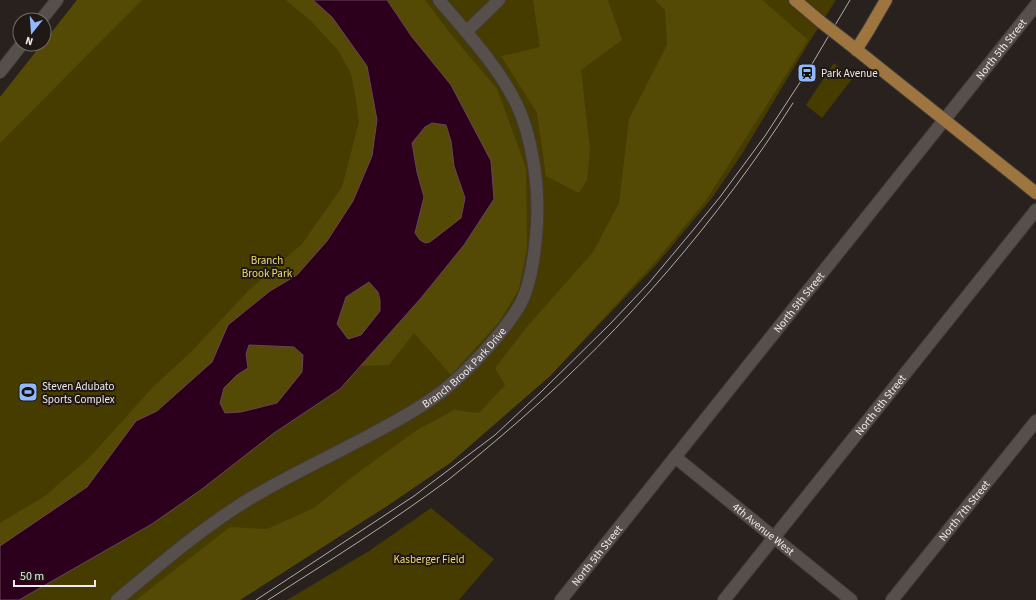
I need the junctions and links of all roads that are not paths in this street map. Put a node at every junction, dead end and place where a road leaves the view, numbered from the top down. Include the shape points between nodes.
1 (57, 0) edge
2 (439, 0) edge
3 (499, 0) edge
4 (795, 0) edge
5 (886, 0) edge
6 (1036, 5) edge
7 (47, 12) edge
8 (466, 32) junction
9 (852, 46) junction
10 (16, 52) edge
11 (0, 72) edge
12 (944, 120) junction
13 (1036, 193) edge
14 (1036, 210) edge
15 (1036, 420) edge
16 (675, 458) junction
17 (774, 537) junction
18 (117, 600) edge
19 (561, 600) edge
20 (724, 600) edge
21 (851, 600) edge
22 (892, 600) edge

1 - 7 street
2 - 8 street, Branch Brook Park Drive
3 - 8 street
4 - 9 main road, bridge
5 - 9 main road via 868,31
6 - 12 street, North 5th Street
8 - 18 street, Branch Brook Park Drive via 493,67 517,105 533,160 538,210 534,255 527,286 515,313 472,364 434,397 390,424 244,503 183,546
9 - 12 main road
10 - 11 street
12 - 13 main road
12 - 16 street, North 5th Street
14 - 17 street, North 6th Street
15 - 22 street, North 7th Street
16 - 17 street, 4th Avenue West
16 - 19 street, North 5th Street
17 - 20 street, North 6th Street
17 - 21 street, 4th Avenue West

